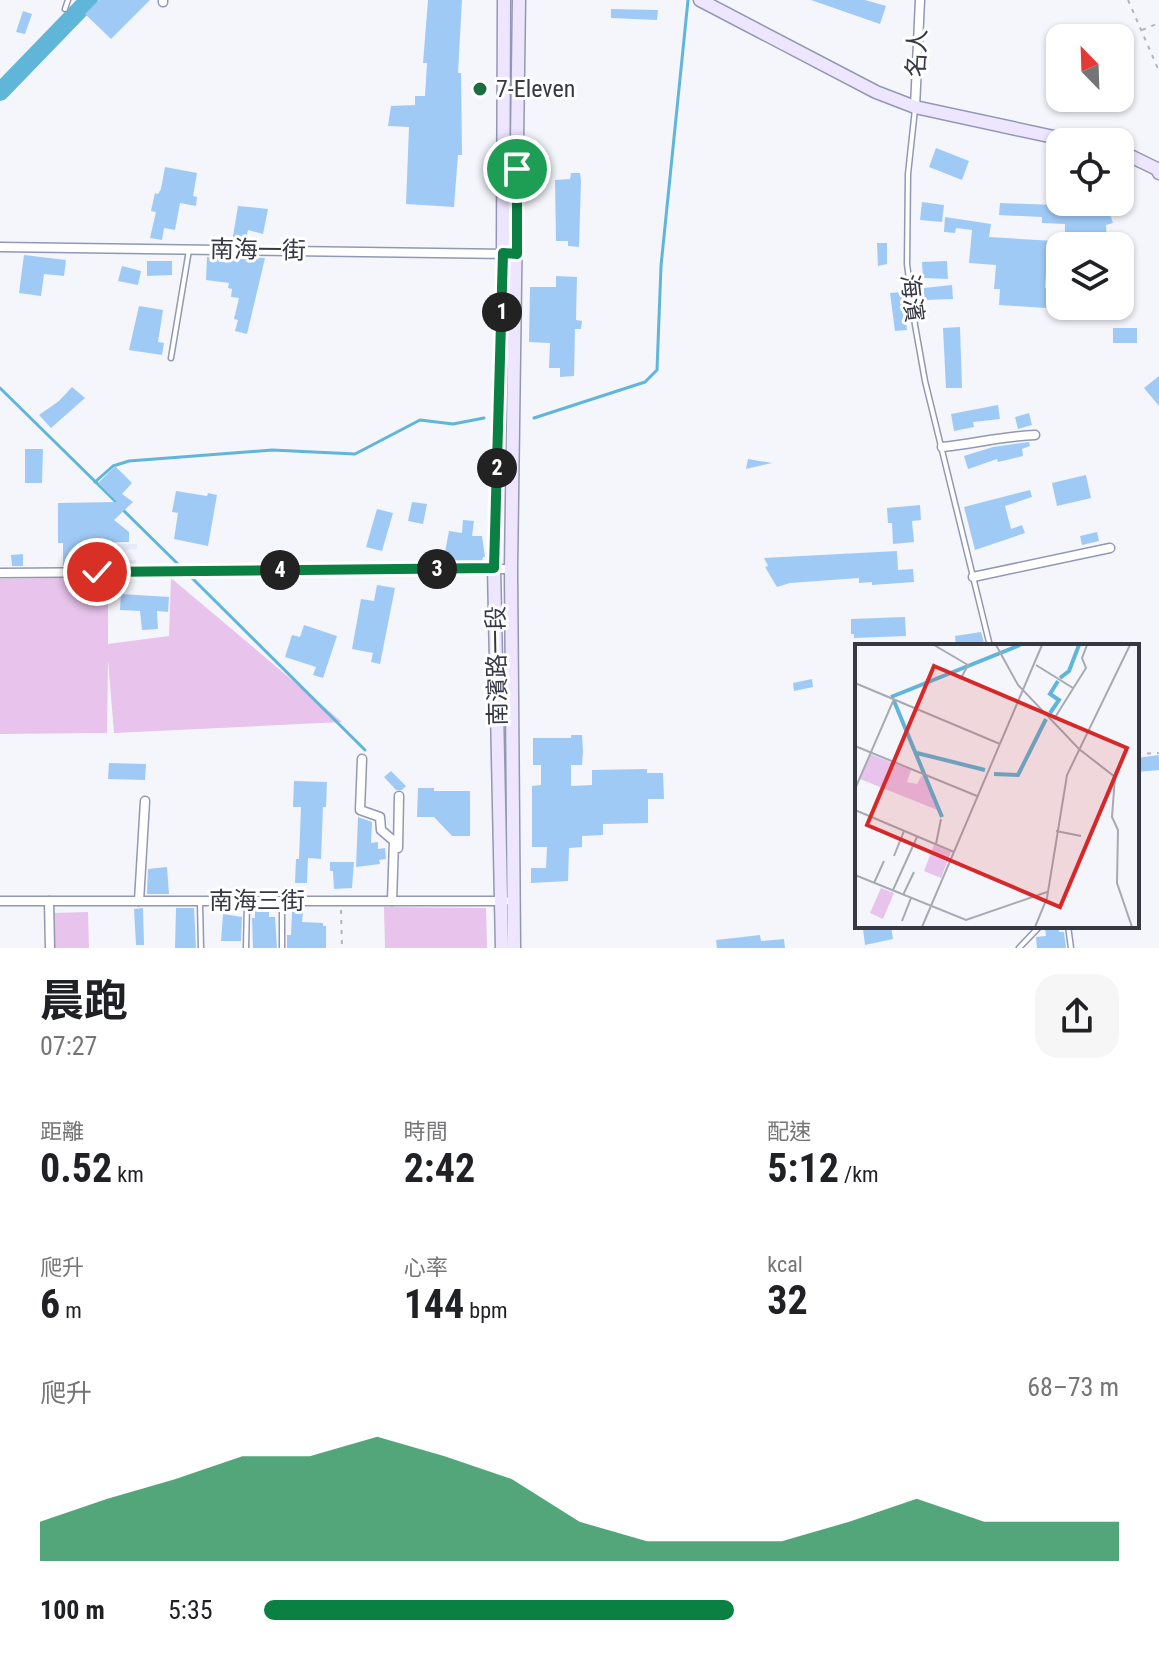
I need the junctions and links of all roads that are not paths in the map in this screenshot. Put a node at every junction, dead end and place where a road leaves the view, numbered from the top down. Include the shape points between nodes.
1 (68, 0) edge
2 (504, 0) edge
3 (519, 0) edge
4 (700, 0) edge
5 (920, 0) edge
6 (720, 5) edge
7 (65, 9) dead end
8 (915, 107) junction
9 (1046, 135) edge
10 (1134, 156) edge
11 (1159, 173) edge
12 (0, 247) edge
13 (189, 250) junction
14 (510, 254) junction
15 (171, 358) dead end
16 (1035, 435) dead end
17 (942, 447) junction
18 (1110, 548) dead end
19 (494, 568) junction
20 (511, 569) junction
21 (0, 573) edge
22 (973, 577) junction
23 (990, 644) edge
24 (362, 759) dead end
25 (399, 796) dead end
26 (145, 801) dead end
27 (0, 901) edge
28 (49, 901) junction
29 (139, 901) junction
30 (200, 901) junction
31 (247, 901) junction
32 (282, 901) junction
33 (394, 901) junction
34 (508, 901) junction
35 (1038, 928) edge
36 (1068, 928) edge
37 (50, 948) edge
38 (201, 948) edge
39 (246, 948) edge
40 (282, 948) edge
41 (502, 948) edge
42 (514, 948) edge
43 (1019, 948) edge
44 (1071, 948) edge

1 - 7 lane
2 - 14 main road, 南濱路一段
3 - 14 main road, 南濱路一段
4 - 6 main road
5 - 8 street, 名人
6 - 8 main road via 876,92
8 - 9 main road
8 - 17 lane, 海濱 via 907,264 925,381
10 - 11 main road
12 - 13 street, 南海一街
13 - 14 street, 南海一街
13 - 15 lane
14 - 19 main road, 南濱路一段
14 - 20 main road, 南濱路一段
16 - 17 street
17 - 22 lane, 海濱
18 - 22 street
19 - 20 street
19 - 21 street
19 - 34 main road, 南濱路一段
20 - 34 main road, 南濱路一段
22 - 23 lane, 海濱
24 - 33 street via 360,810 380,817 381,830 394,841
25 - 33 street
26 - 29 street
27 - 28 street, 南海三街
28 - 29 street, 南海三街
28 - 37 street
29 - 30 street, 南海三街
30 - 31 street, 南海三街
30 - 38 lane
31 - 32 street, 南海三街
31 - 39 lane
32 - 33 street, 南海三街
32 - 40 lane
33 - 34 street, 南海三街
34 - 41 main road, 南濱路一段
34 - 42 main road, 南濱路一段
35 - 43 lane
36 - 44 lane

